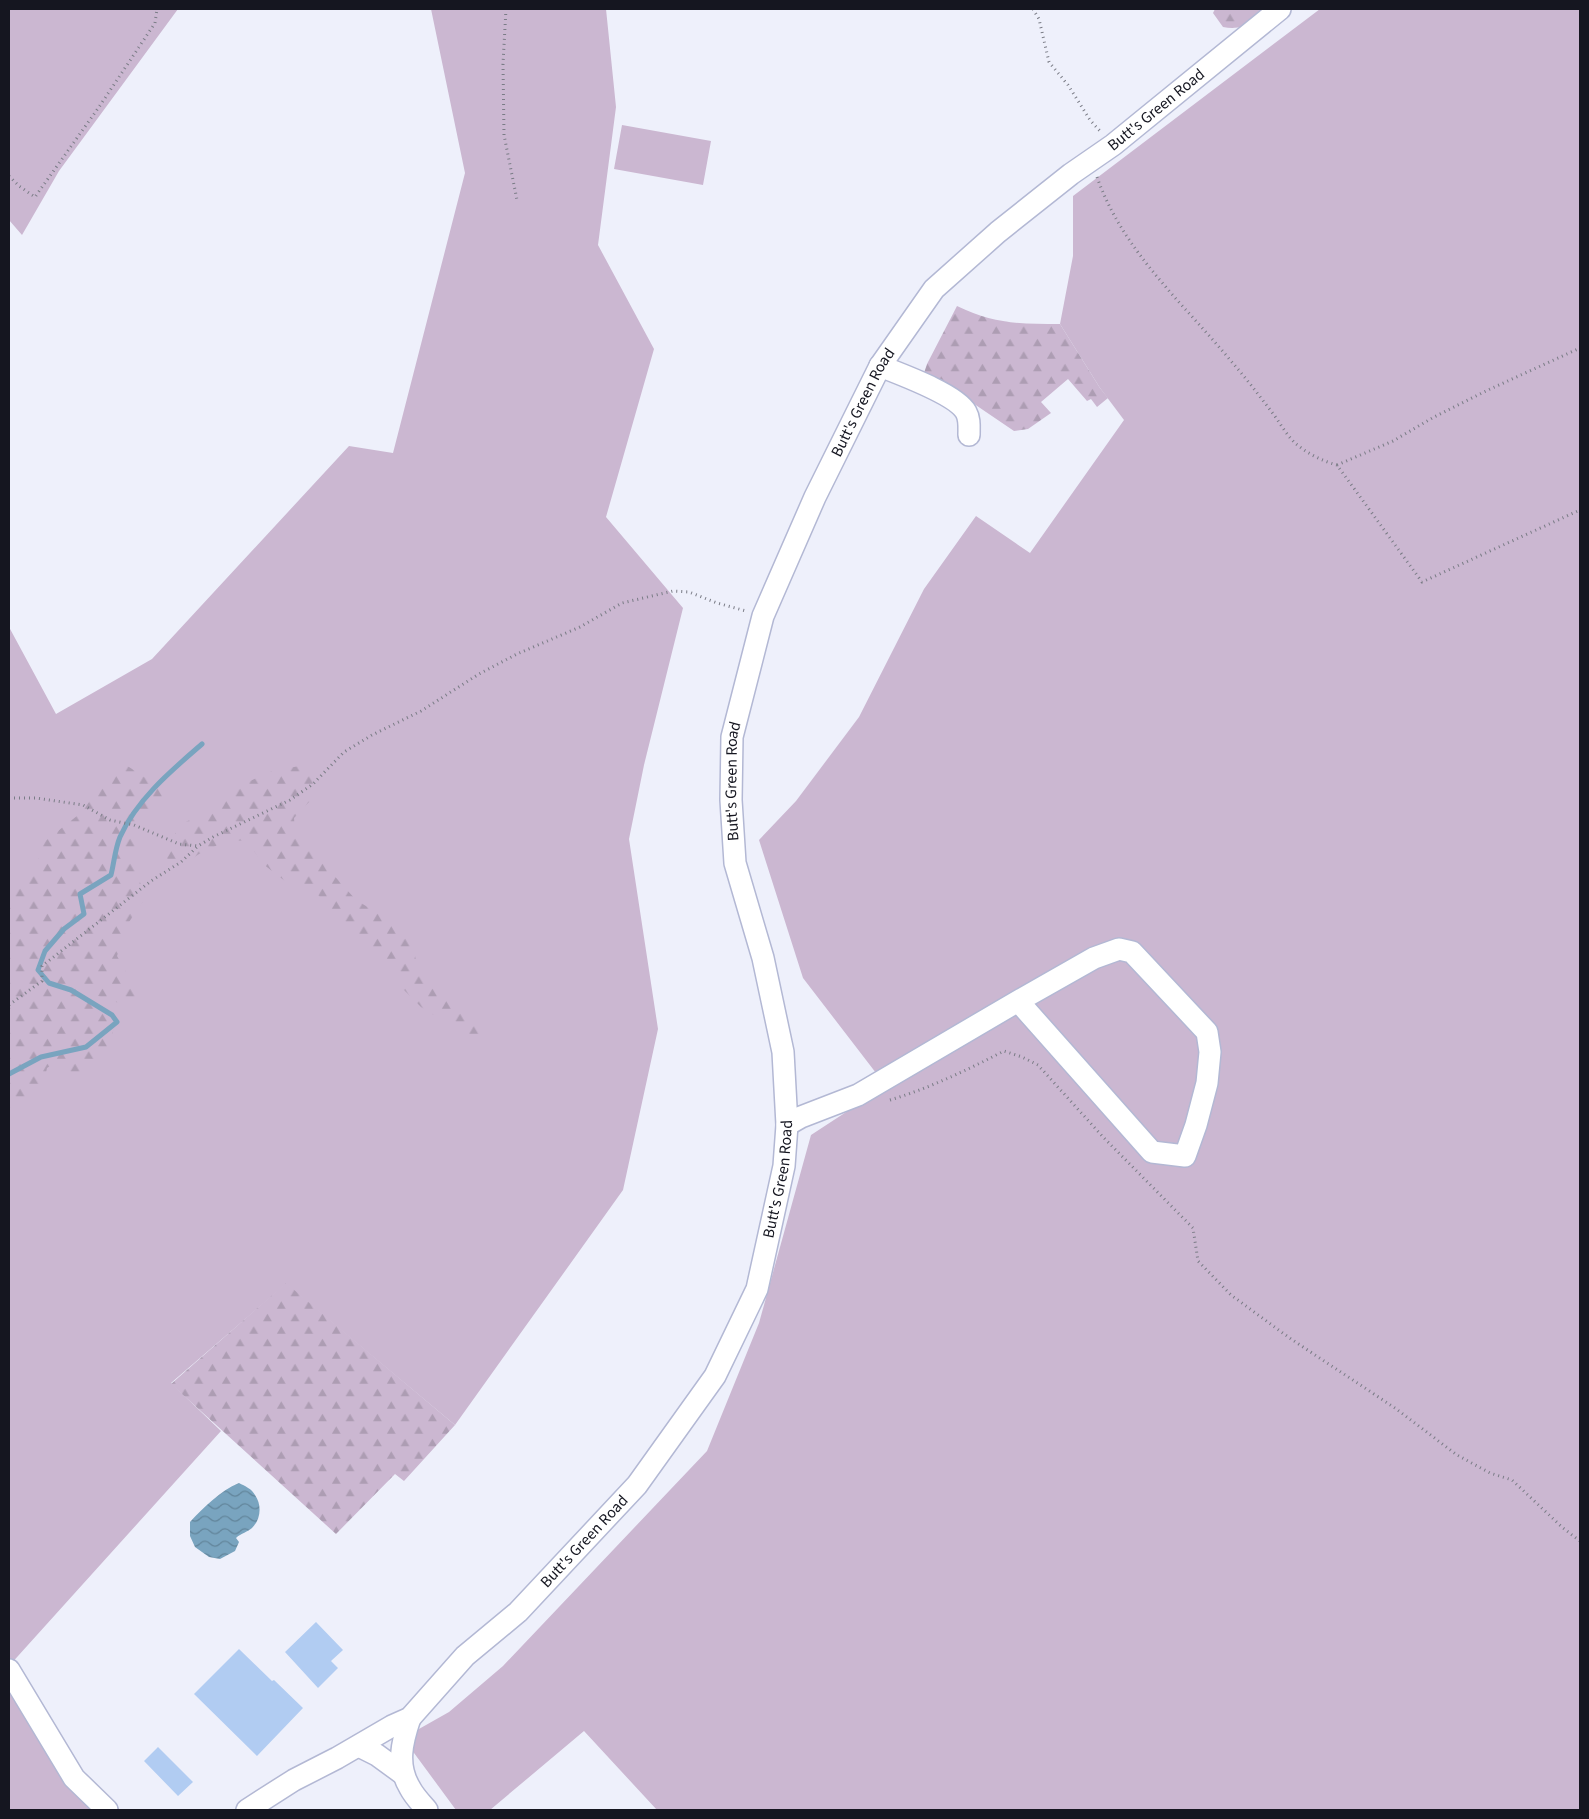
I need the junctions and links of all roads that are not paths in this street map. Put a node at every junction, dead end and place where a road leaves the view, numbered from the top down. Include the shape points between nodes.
1 (1280, 9) edge
2 (880, 366) junction
3 (969, 434) dead end
4 (1018, 1001) junction
5 (787, 1125) junction
6 (9, 1670) edge
7 (410, 1718) junction
8 (359, 1746) junction
9 (404, 1774) junction
10 (107, 1810) edge
11 (247, 1810) edge
12 (427, 1810) edge

1 - 2 street, Butt's Green Road via 1113,145 998,232 934,289
2 - 3 street via 940,392 960,405 969,421
2 - 5 street, Butt's Green Road via 815,497 763,616 732,737 730,800 736,863 763,958 784,1052
4 - 4 street via 1152,1152 1185,1156 1206,1083 1210,1052 1207,1032 1132,952 1119,949 1094,958
4 - 5 street via 858,1095
5 - 7 street, Butt's Green Road via 784,1166 757,1289 715,1376 637,1485 518,1612 465,1656
6 - 10 street via 74,1778
7 - 8 street
7 - 9 street via 401,1748
8 - 9 street
8 - 11 street via 294,1780
9 - 12 street

